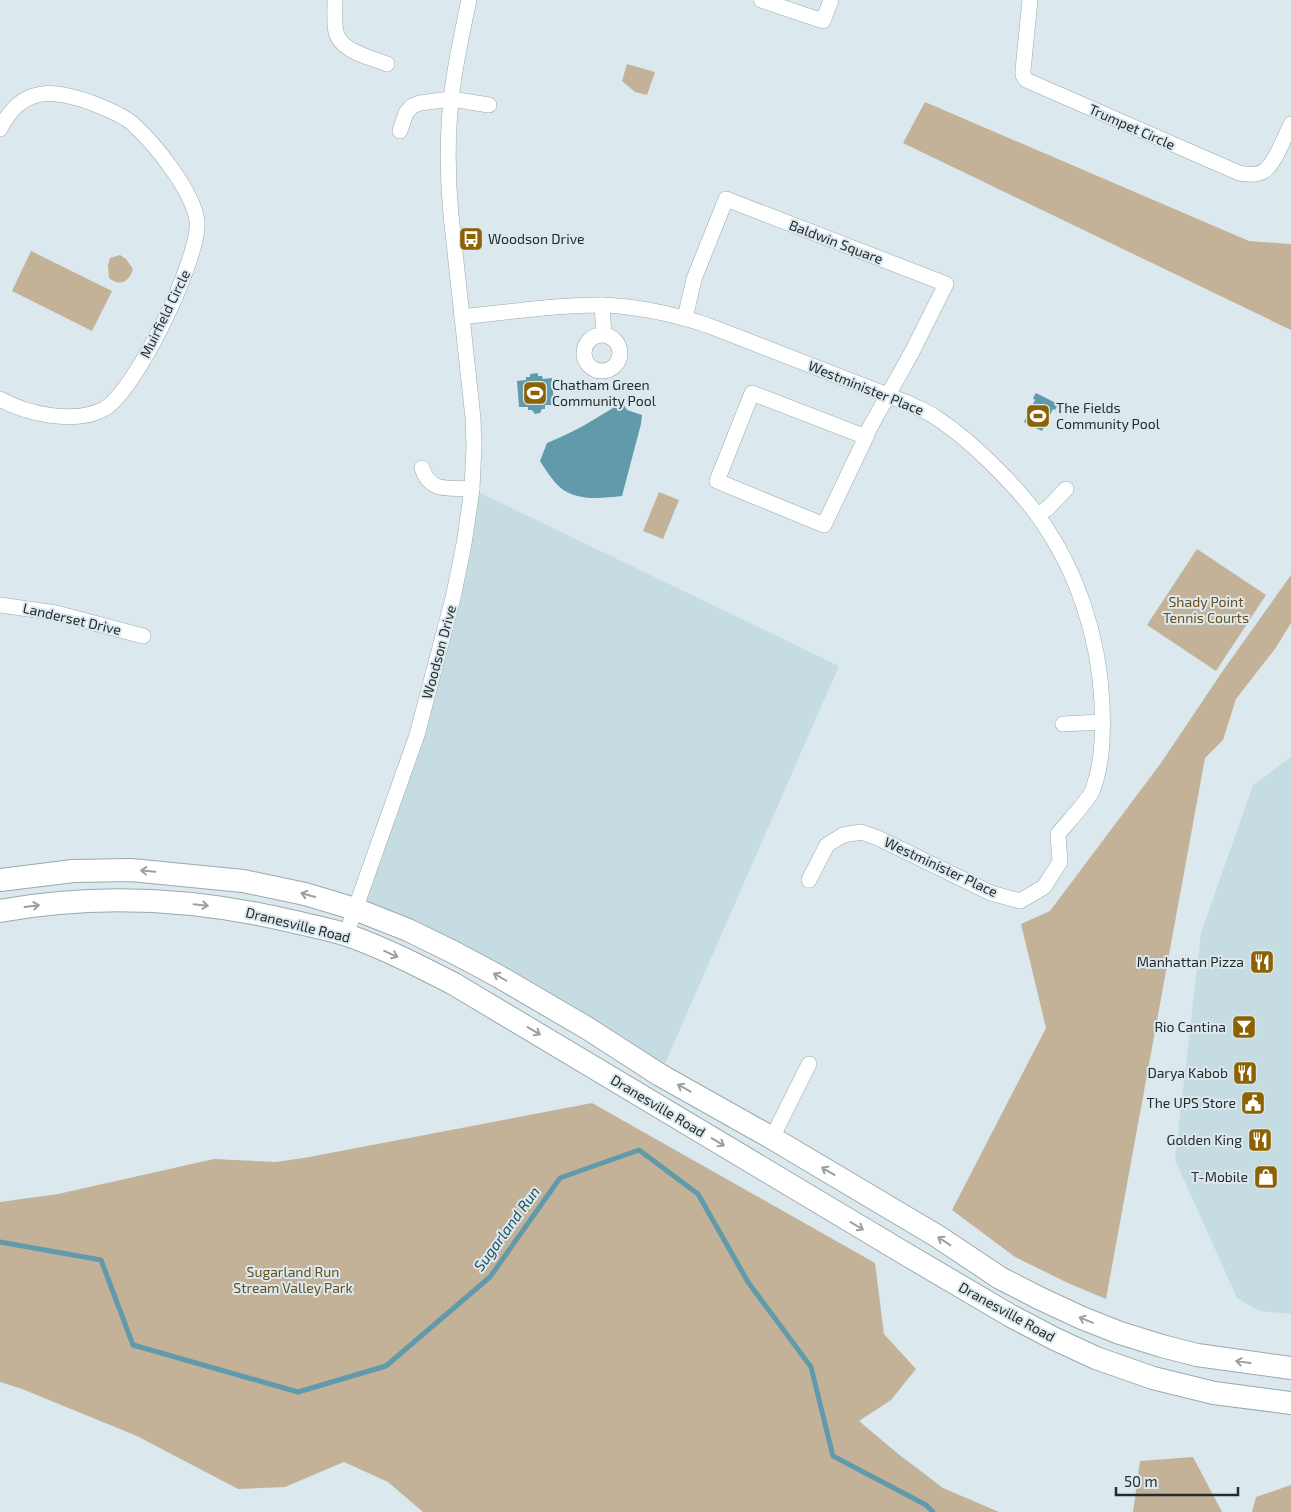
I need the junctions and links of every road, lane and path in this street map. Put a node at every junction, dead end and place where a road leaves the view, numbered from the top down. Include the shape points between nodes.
1 (335, 0) edge
2 (469, 0) edge
3 (761, 0) edge
4 (831, 0) edge
5 (1030, 0) edge
6 (387, 64) dead end
7 (451, 99) junction
8 (489, 105) dead end
9 (1291, 124) edge
10 (0, 129) edge
11 (400, 131) dead end
12 (602, 306) junction
13 (462, 317) junction
14 (685, 318) junction
15 (604, 334) dead end
16 (887, 396) junction
17 (0, 399) edge
18 (866, 437) junction
19 (422, 468) dead end
20 (472, 489) junction
21 (1066, 489) dead end
22 (1038, 516) junction
23 (0, 605) edge
24 (143, 636) dead end
25 (1103, 722) junction
26 (1064, 724) dead end
27 (0, 880) edge
28 (810, 880) dead end
29 (355, 909) junction
30 (0, 911) edge
31 (346, 935) junction
32 (809, 1064) dead end
33 (772, 1138) junction
34 (1291, 1368) edge
35 (1291, 1403) edge

1 - 6 street via 336,31 340,42
2 - 7 street, Woodson Drive
3 - 4 street via 823,21
5 - 9 street, Trumpet Circle via 1023,70 1026,80 1247,175 1268,169
7 - 8 street
7 - 11 street via 412,106
7 - 13 street, Woodson Drive via 448,187
10 - 17 street, Muirfield Circle via 16,106 42,93 62,94 118,113 133,124 168,164 188,193 197,221 191,259 179,289 137,371 113,402 103,410 88,414 50,416
12 - 13 street, Westminister Place via 560,306
12 - 14 street, Westminister Place
12 - 15 street
13 - 20 street, Woodson Drive via 473,418
14 - 16 street, Westminister Place
14 - 16 street, Baldwin Square via 694,279 726,199 946,284
16 - 18 street
16 - 22 street, Westminister Place via 934,416 956,432 1015,487
18 - 18 street via 824,524 717,481 752,393
19 - 20 street via 425,478 433,485
20 - 29 street, Woodson Drive via 453,598 425,705
21 - 22 street
22 - 25 street, Westminister Place via 1067,565 1092,632 1101,675
23 - 24 street, Landerset Drive via 56,613
25 - 26 street
25 - 28 street, Westminister Place via 1101,759 1093,792 1058,834 1060,862 1044,887 1020,900 991,893 861,832 843,835 828,845
29 -> 27 main road, Dranesville Road via 243,881 162,872 74,872
29 - 31 street, Woodson Drive
33 -> 29 main road, Dranesville Road via 660,1075 498,976 408,930
30 -> 31 main road, Dranesville Road via 54,903 144,901 236,910
31 -> 35 main road, Dranesville Road via 454,984 908,1256 1054,1339 1153,1378 1214,1392
32 - 33 street
34 -> 33 main road, Dranesville Road via 1197,1355 1120,1333 1082,1318 1000,1278 937,1236

